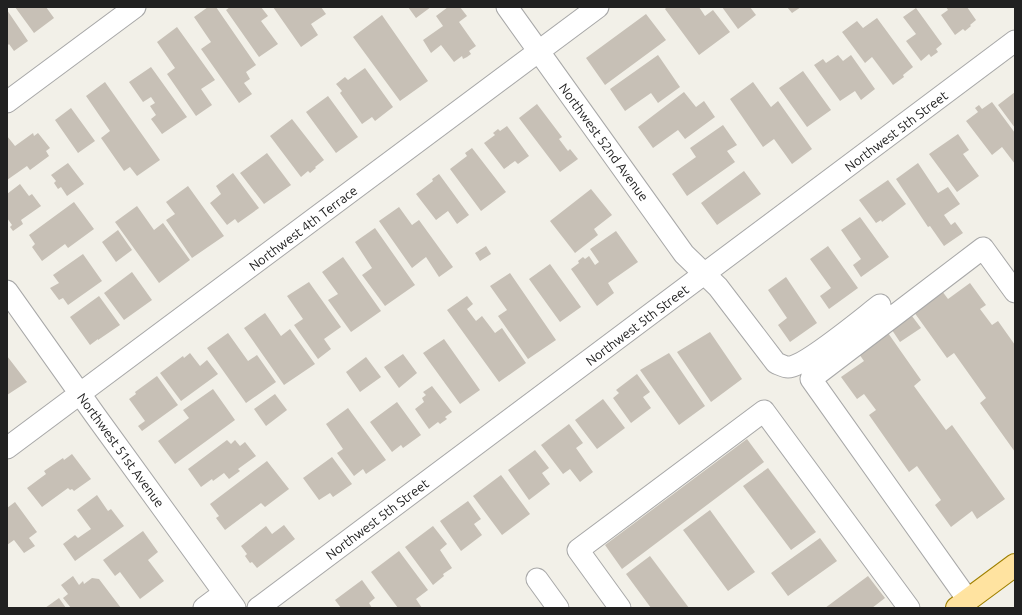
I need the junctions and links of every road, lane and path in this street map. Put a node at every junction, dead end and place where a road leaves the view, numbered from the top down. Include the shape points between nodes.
1 (134, 7) edge
2 (507, 7) edge
3 (598, 7) edge
4 (1015, 41) edge
5 (538, 51) junction
6 (7, 102) edge
7 (704, 274) junction
8 (7, 291) edge
9 (1015, 292) edge
10 (880, 305) dead end
11 (81, 394) junction
12 (7, 448) edge
13 (1015, 565) edge
14 (537, 579) dead end
15 (229, 600) edge
16 (962, 604) edge
17 (204, 608) edge
18 (258, 608) edge
19 (558, 608) edge
20 (620, 608) edge
21 (909, 608) edge

1 - 6 street
2 - 5 street, Northwest 52nd Avenue
3 - 5 street, Northwest 4th Terrace
4 - 7 street, Northwest 5th Street
5 - 7 street, Northwest 52nd Avenue via 684,254
5 - 11 street, Northwest 4th Terrace
7 - 10 street, Northwest 52nd Avenue via 721,291 776,363 788,367 801,363 828,345
7 - 18 street, Northwest 5th Street
8 - 11 street, Northwest 51st Avenue
9 - 16 street via 983,248 811,379
11 - 12 street, Northwest 4th Terrace
11 - 15 street, Northwest 51st Avenue
13 - 16 main road
14 - 19 street
15 - 17 street
20 - 21 street via 578,550 764,411

